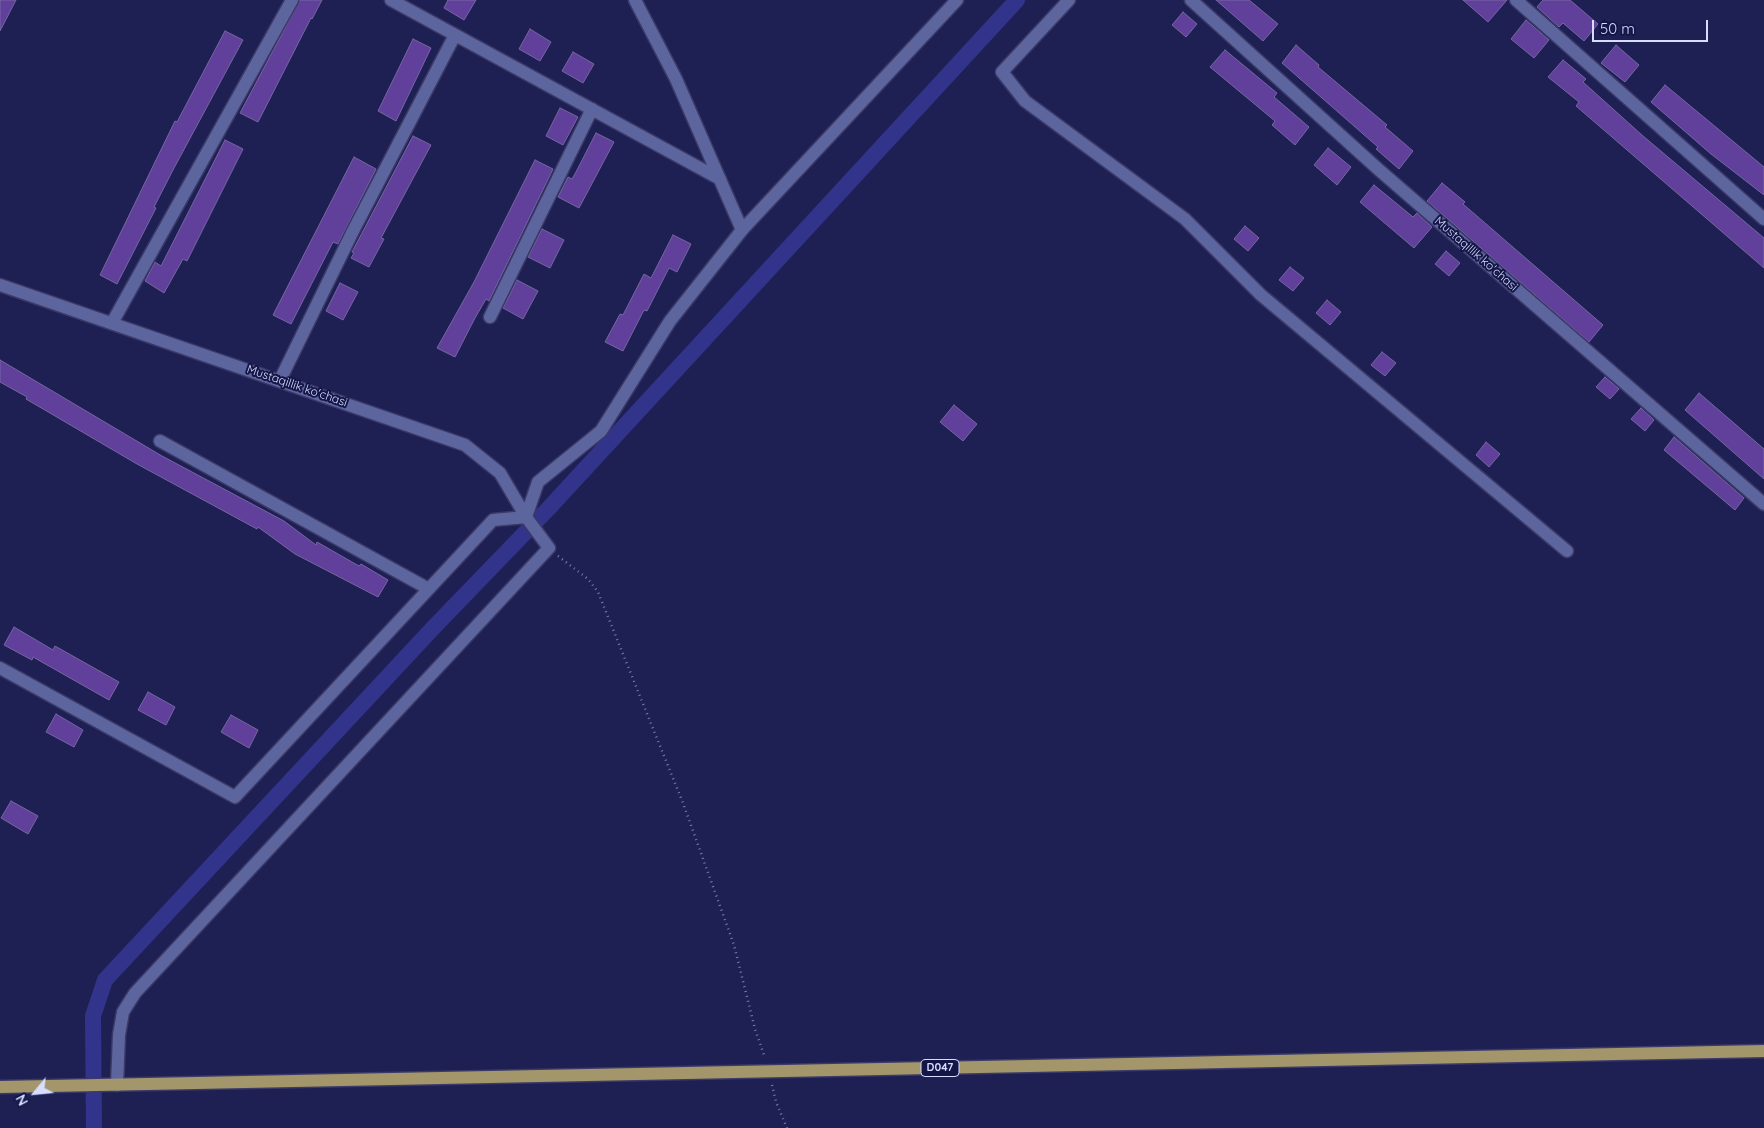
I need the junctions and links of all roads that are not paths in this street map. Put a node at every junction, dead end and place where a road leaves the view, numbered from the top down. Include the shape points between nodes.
1 (292, 0) edge
2 (391, 0) edge
3 (635, 0) edge
4 (957, 0) edge
5 (1069, 0) edge
6 (1191, 0) edge
7 (1516, 0) edge
8 (455, 35) junction
9 (592, 110) junction
10 (720, 179) junction
11 (1764, 219) edge
12 (742, 230) junction
13 (0, 285) edge
14 (490, 317) dead end
15 (112, 323) junction
16 (280, 380) junction
17 (160, 441) dead end
18 (1764, 504) edge
19 (526, 517) junction
20 (1567, 551) dead end
21 (428, 588) junction
22 (0, 668) edge
23 (1764, 1051) edge
24 (117, 1085) junction
25 (0, 1086) edge

1 - 15 street
2 - 8 street
3 - 10 street via 676,79
4 - 12 street
5 - 20 street via 1002,72 1025,101 1185,219 1261,295
6 - 18 street, Mustaqillik ko'chasi via 1385,176
7 - 11 street
8 - 9 street
8 - 16 street
9 - 10 street
9 - 14 street
10 - 12 street
12 - 19 street via 670,321 601,431 538,482
13 - 15 street, Mustaqillik ko'chasi
15 - 16 street, Mustaqillik ko'chasi
16 - 19 street, Mustaqillik ko'chasi via 465,445 500,473
17 - 21 street
19 - 21 street via 493,520
19 - 24 street, Mustaqillik ko'chasi via 549,548 135,993 123,1012
21 - 22 street via 235,796
23 - 24 main road, D047
24 - 25 main road, D047

